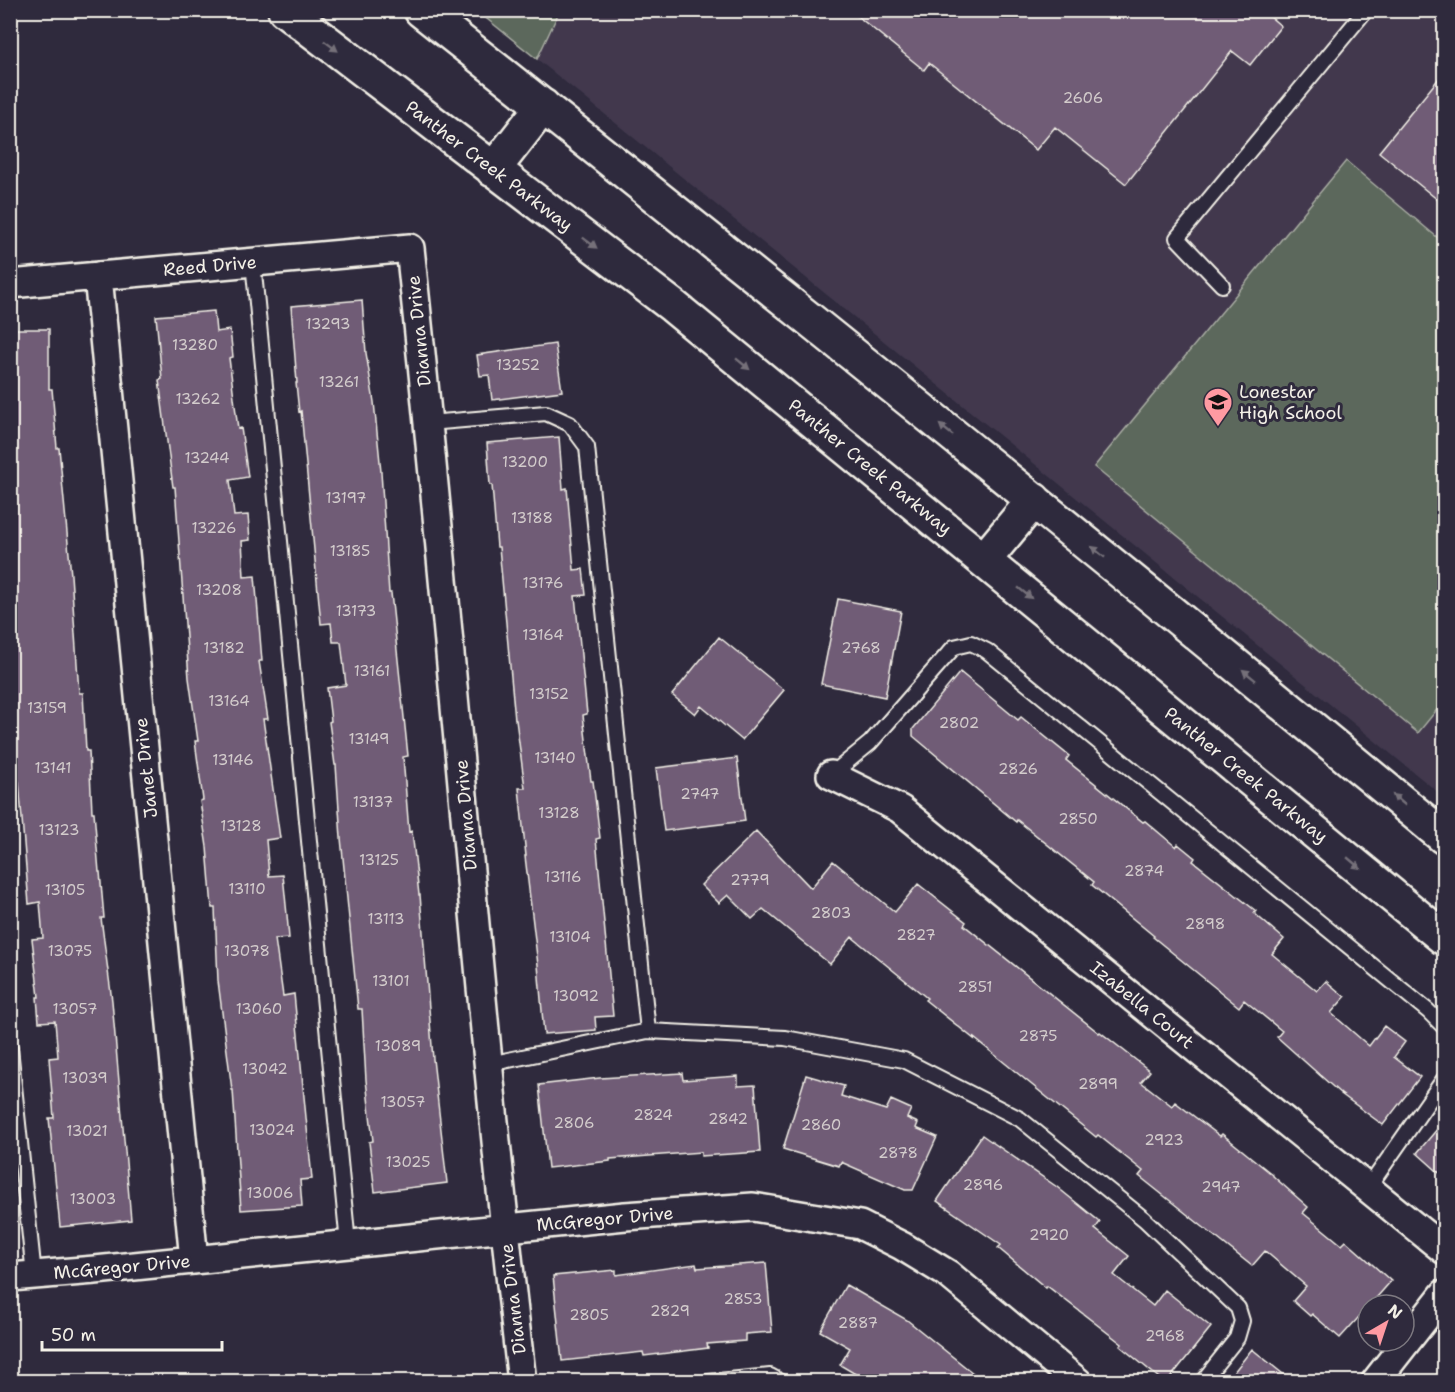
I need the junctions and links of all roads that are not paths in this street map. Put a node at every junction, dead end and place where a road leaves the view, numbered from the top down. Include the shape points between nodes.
1 (285, 10) edge
2 (421, 10) edge
3 (1366, 10) edge
4 (543, 106) junction
5 (494, 170) junction
6 (410, 248) joint
7 (253, 262) junction
8 (98, 276) junction
9 (10, 284) edge
10 (1222, 285) dead end
11 (429, 423) junction
12 (1034, 500) junction
13 (984, 560) junction
14 (831, 775) joint
15 (1444, 837) edge
16 (1444, 938) edge
17 (1444, 1028) edge
18 (648, 1031) junction
19 (10, 1048) edge
20 (489, 1064) junction
21 (1444, 1079) edge
22 (1368, 1188) junction
23 (504, 1228) junction
24 (348, 1244) junction
25 (1444, 1250) edge
26 (194, 1260) junction
27 (22, 1276) edge
28 (1444, 1294) edge
29 (522, 1382) edge
30 (708, 1382) edge
31 (781, 1382) edge
32 (1078, 1382) edge
33 (1202, 1382) edge
34 (1375, 1382) edge

1 -> 5 main road, Panther Creek Parkway
2 - 4 main road
3 - 10 lane via 1177,238
4 - 5 main road
12 -> 4 main road
5 -> 13 main road, Panther Creek Parkway via 673,306
6 - 7 street, Reed Drive
6 - 11 street, Dianna Drive
7 - 8 street, Reed Drive
7 - 24 lane
8 - 9 street, Reed Drive
8 - 26 street, Janet Drive
11 - 18 lane via 546,413 570,424 587,447
11 - 20 street, Dianna Drive
12 - 13 main road
15 -> 12 main road
13 -> 16 main road, Panther Creek Parkway
14 - 17 lane via 870,743 954,647 970,643 987,651
14 - 22 street, Izabella Court via 900,809
18 - 20 lane
18 - 33 lane via 785,1038 904,1060 1020,1119 1144,1219 1238,1308 1242,1321 1237,1338
19 - 27 lane
20 - 23 street, Dianna Drive
21 - 22 lane
22 - 25 street, Izabella Court
23 - 24 street, McGregor Drive
23 - 29 street, Dianna Drive
23 - 32 street, McGregor Drive via 753,1207 860,1225 948,1274
24 - 26 street, McGregor Drive
26 - 27 street, McGregor Drive
28 - 34 street
30 - 31 lane via 770,1376

